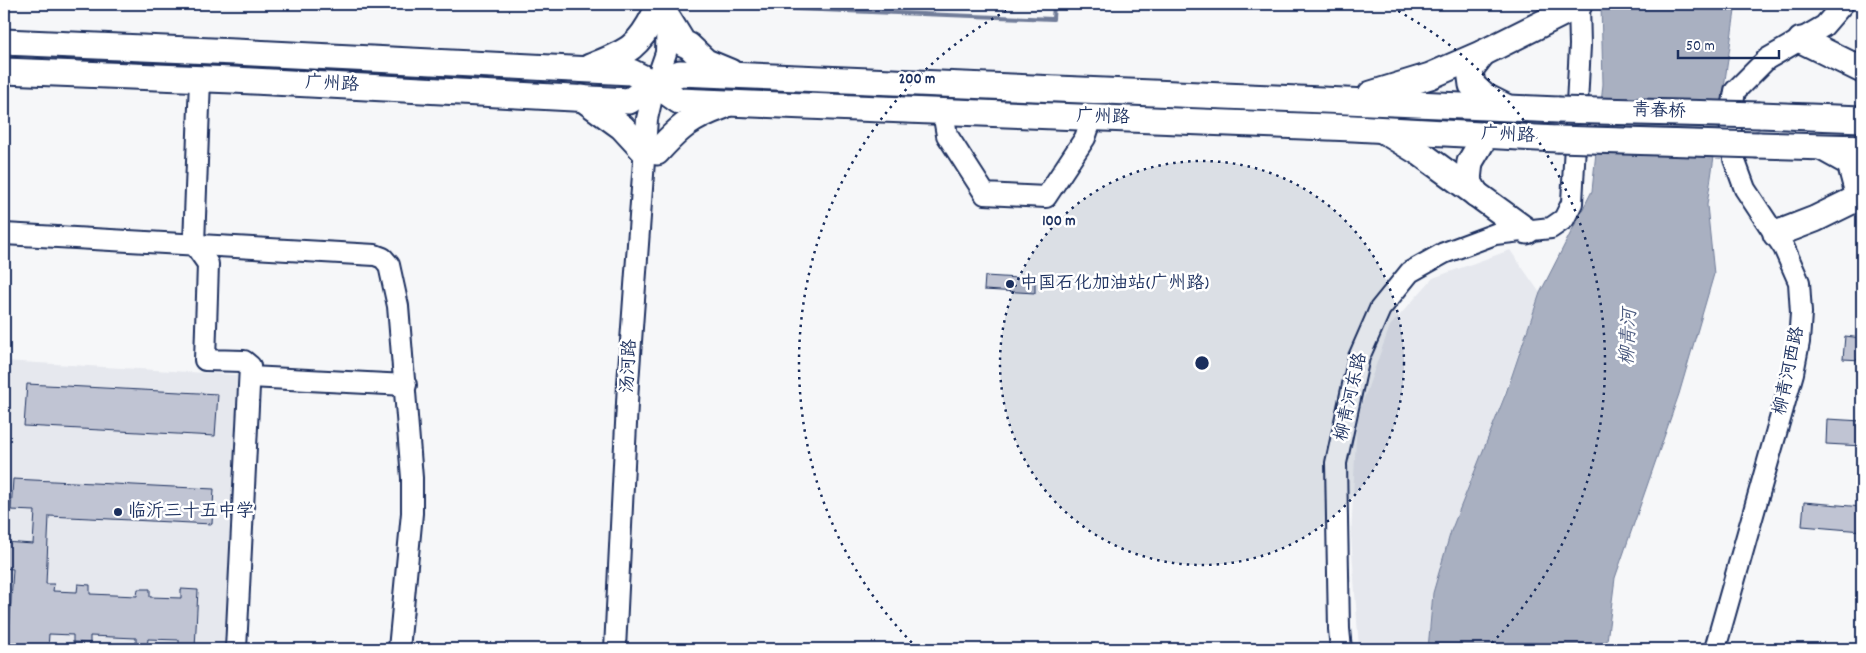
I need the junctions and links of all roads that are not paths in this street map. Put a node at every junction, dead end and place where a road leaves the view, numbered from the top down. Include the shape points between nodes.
1 (1579, 4) edge
2 (1843, 4) edge
3 (661, 10) edge
4 (1801, 40) junction
5 (4, 42) edge
6 (1483, 53) junction
7 (583, 70) junction
8 (1862, 70) edge
9 (4, 71) edge
10 (737, 75) junction
11 (200, 79) junction
12 (655, 84) junction
13 (582, 98) junction
14 (1862, 99) edge
15 (1355, 100) junction
16 (731, 103) junction
17 (1505, 107) junction
18 (1558, 110) joint
19 (943, 112) junction
20 (1092, 118) junction
21 (1827, 118) junction
22 (1862, 119) edge
23 (1382, 129) junction
24 (1486, 135) junction
25 (1557, 139) joint
26 (1821, 147) junction
27 (1862, 148) edge
28 (651, 152) junction
29 (1476, 194) junction
30 (1861, 197) edge
31 (1528, 231) junction
32 (4, 234) edge
33 (1776, 234) junction
34 (194, 244) junction
35 (250, 377) junction
36 (406, 385) junction
37 (236, 649) edge
38 (400, 649) edge
39 (616, 649) edge
40 (628, 649) edge
41 (1341, 649) edge
42 (1715, 649) edge

1 - 6 main road
1 - 31 street, 柳青河东路 via 1572,203 1564,219 1551,228
2 - 4 street, 柳青河西路 via 1824,26
3 - 7 main road via 644,37 629,50
3 - 10 main road via 682,43 706,62
3 - 12 street, 汤河路 via 666,53
4 - 8 main road
4 - 33 street, 柳青河西路 via 1767,59 1735,91 1730,122 1734,159 1745,189
5 - 7 main road, 广州路
6 - 15 main road via 1430,76
6 - 17 main road via 1470,70 1472,85
7 - 12 main road, 广州路 via 631,72
9 - 11 main road, 广州路
10 - 12 main road, 广州路 via 680,73
10 - 15 main road, 广州路
11 - 13 main road, 广州路
11 - 34 street
12 - 13 main road, 广州路 via 629,101
12 - 16 main road, 广州路 via 679,101
12 - 28 street, 汤河路 via 647,119
13 - 28 main road
14 - 21 main road
15 - 17 main road, 广州路
16 - 19 main road, 广州路
16 - 28 main road via 683,124
17 - 18 main road, 广州路
18 - 21 main road, 青春桥, bridge
19 - 20 main road, 广州路
19 - 20 street via 948,135 985,194 1046,196 1085,138
20 - 23 main road, 广州路
21 - 22 main road
23 - 24 main road, 广州路
23 - 29 main road
24 - 25 main road, 广州路
24 - 29 main road via 1470,162 1468,180
25 - 26 main road, 青春桥, bridge
26 - 27 main road
26 - 30 main road via 1850,163
28 - 39 street, 汤河路 via 628,383
28 - 40 street, 汤河路
29 - 31 main road
30 - 33 main road
31 - 41 street, 柳青河东路 via 1495,234 1444,253 1410,272 1380,309 1359,357 1336,463
32 - 34 street
33 - 42 street, 柳青河西路 via 1799,282 1799,342
34 - 35 street via 208,264 205,360 244,361 250,366
34 - 36 street via 383,258 389,265 398,306
35 - 36 street
35 - 37 street
36 - 38 street via 412,513

